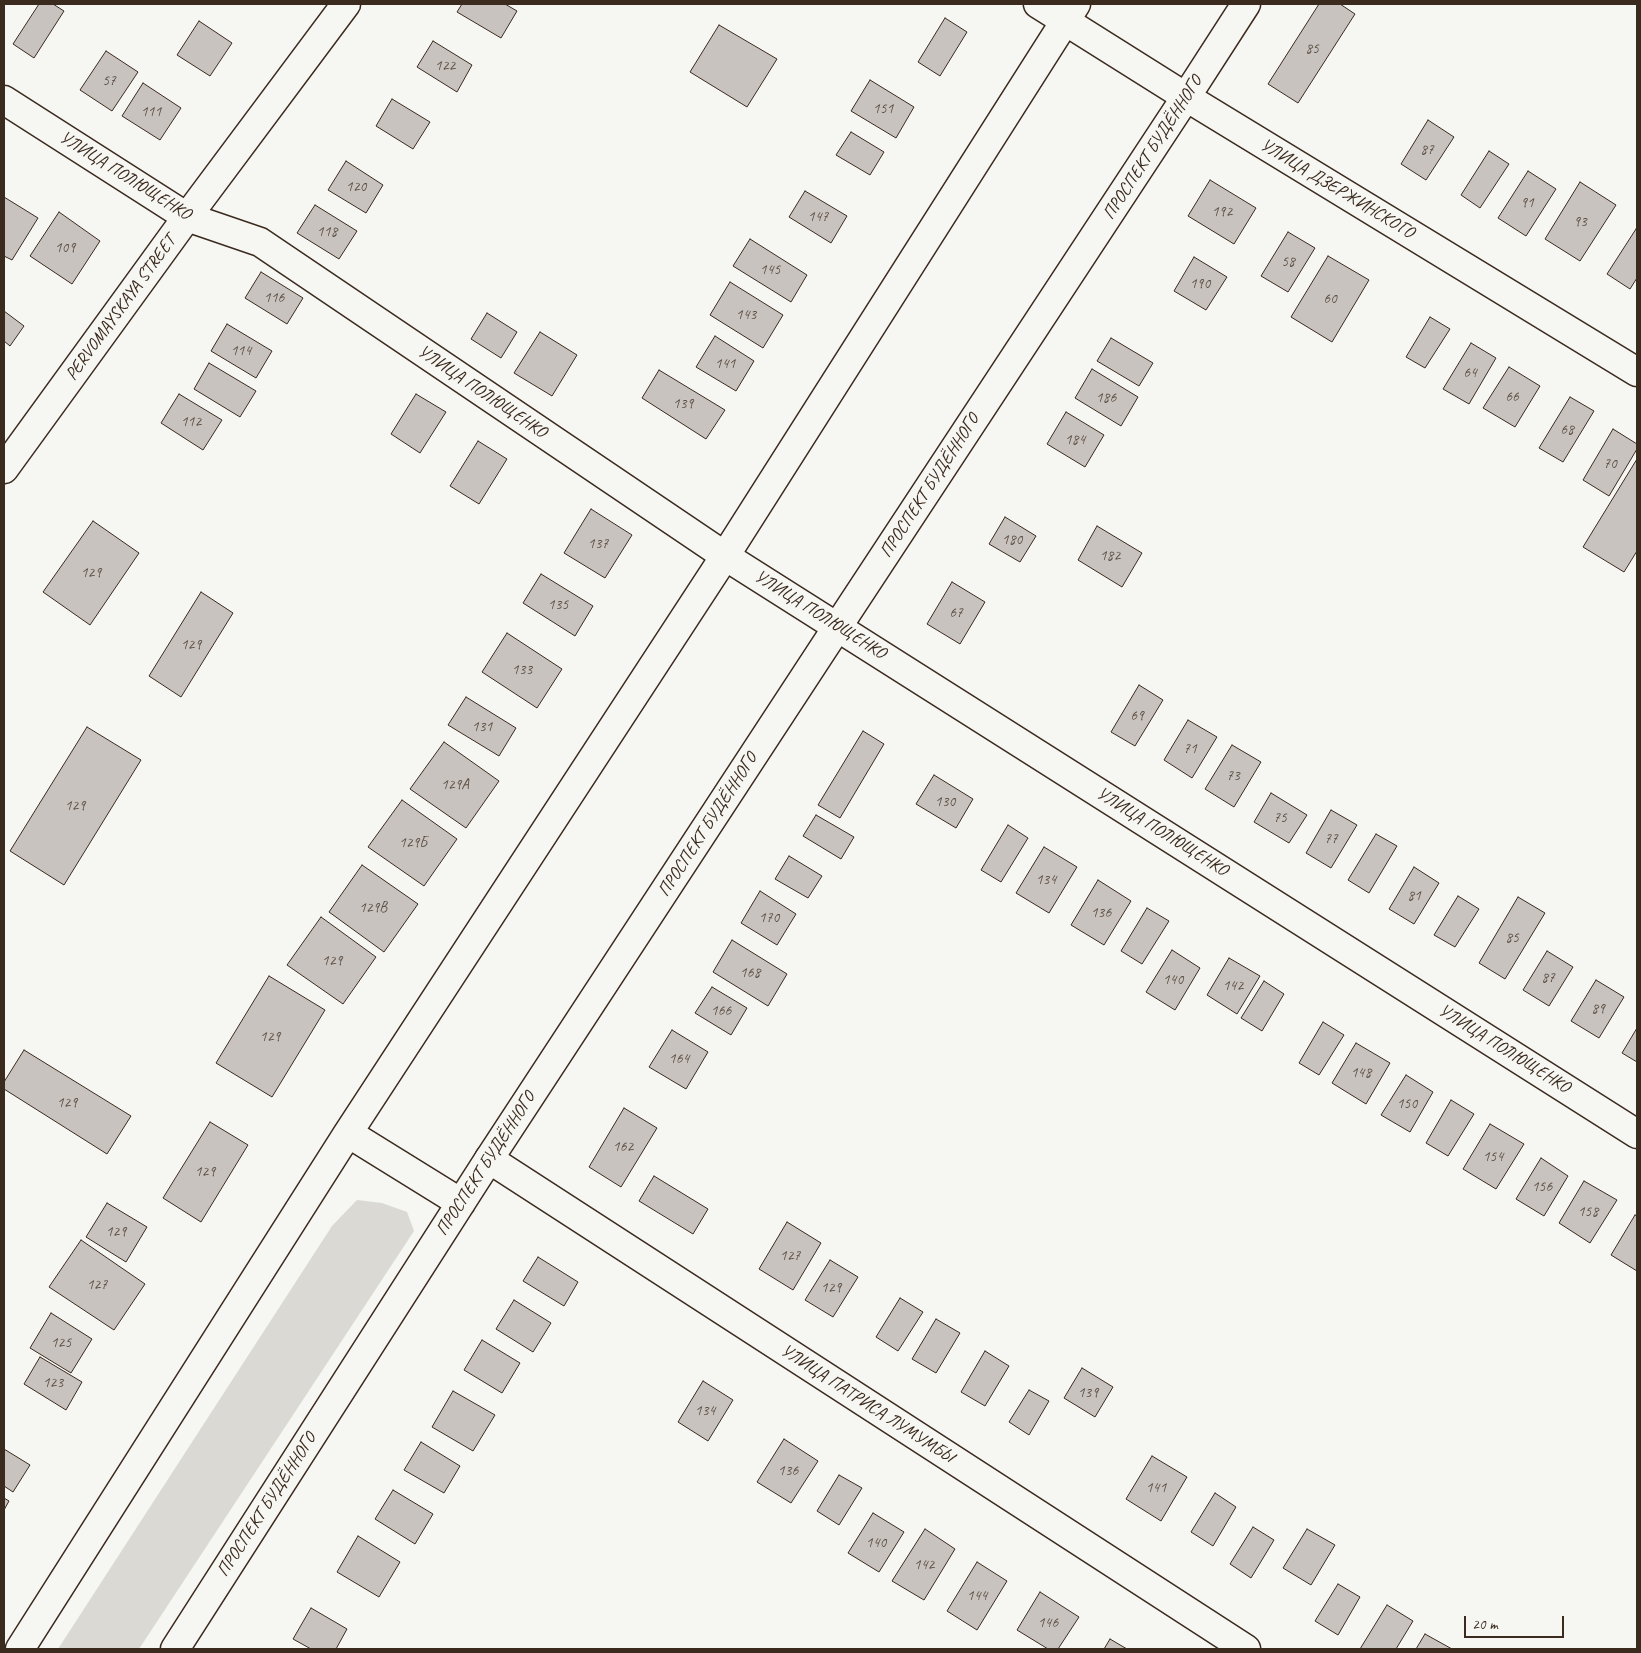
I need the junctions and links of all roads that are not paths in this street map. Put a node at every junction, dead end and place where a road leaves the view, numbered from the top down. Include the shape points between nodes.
1 (346, 4) edge
2 (1038, 4) edge
3 (1246, 4) edge
4 (1071, 12) edge
5 (1186, 97) junction
6 (4, 100) edge
7 (187, 217) junction
8 (1637, 372) edge
9 (4, 469) edge
10 (725, 556) junction
11 (838, 626) junction
12 (348, 1133) junction
13 (1637, 1134) edge
14 (489, 1159) junction
15 (461, 1203) junction
16 (20, 1649) edge
17 (175, 1649) edge
18 (1246, 1649) edge

1 - 7 street, PERVOMAYSKAYA STREET
2 - 4 street, УЛИЦА ДЗЕРЖИНСКОГО
3 - 5 street, ПРОСПЕКТ БУДЁННОГО
4 - 5 street, УЛИЦА ДЗЕРЖИНСКОГО
4 - 10 street
5 - 8 street, УЛИЦА ДЗЕРЖИНСКОГО
5 - 11 street, ПРОСПЕКТ БУДЁННОГО
6 - 7 street, УЛИЦА ПОЛЮЩЕНКО
7 - 9 street, PERVOMAYSKAYA STREET
7 - 10 street, УЛИЦА ПОЛЮЩЕНКО via 260,242
10 - 11 street, УЛИЦА ПОЛЮЩЕНКО
10 - 12 street
11 - 13 street, УЛИЦА ПОЛЮЩЕНКО
11 - 14 street, ПРОСПЕКТ БУДЁННОГО
12 - 15 street
12 - 16 street
14 - 15 street, ПРОСПЕКТ БУДЁННОГО
14 - 18 street, УЛИЦА ПАТРИСА ЛУМУМБЫ
15 - 17 street, ПРОСПЕКТ БУДЁННОГО

